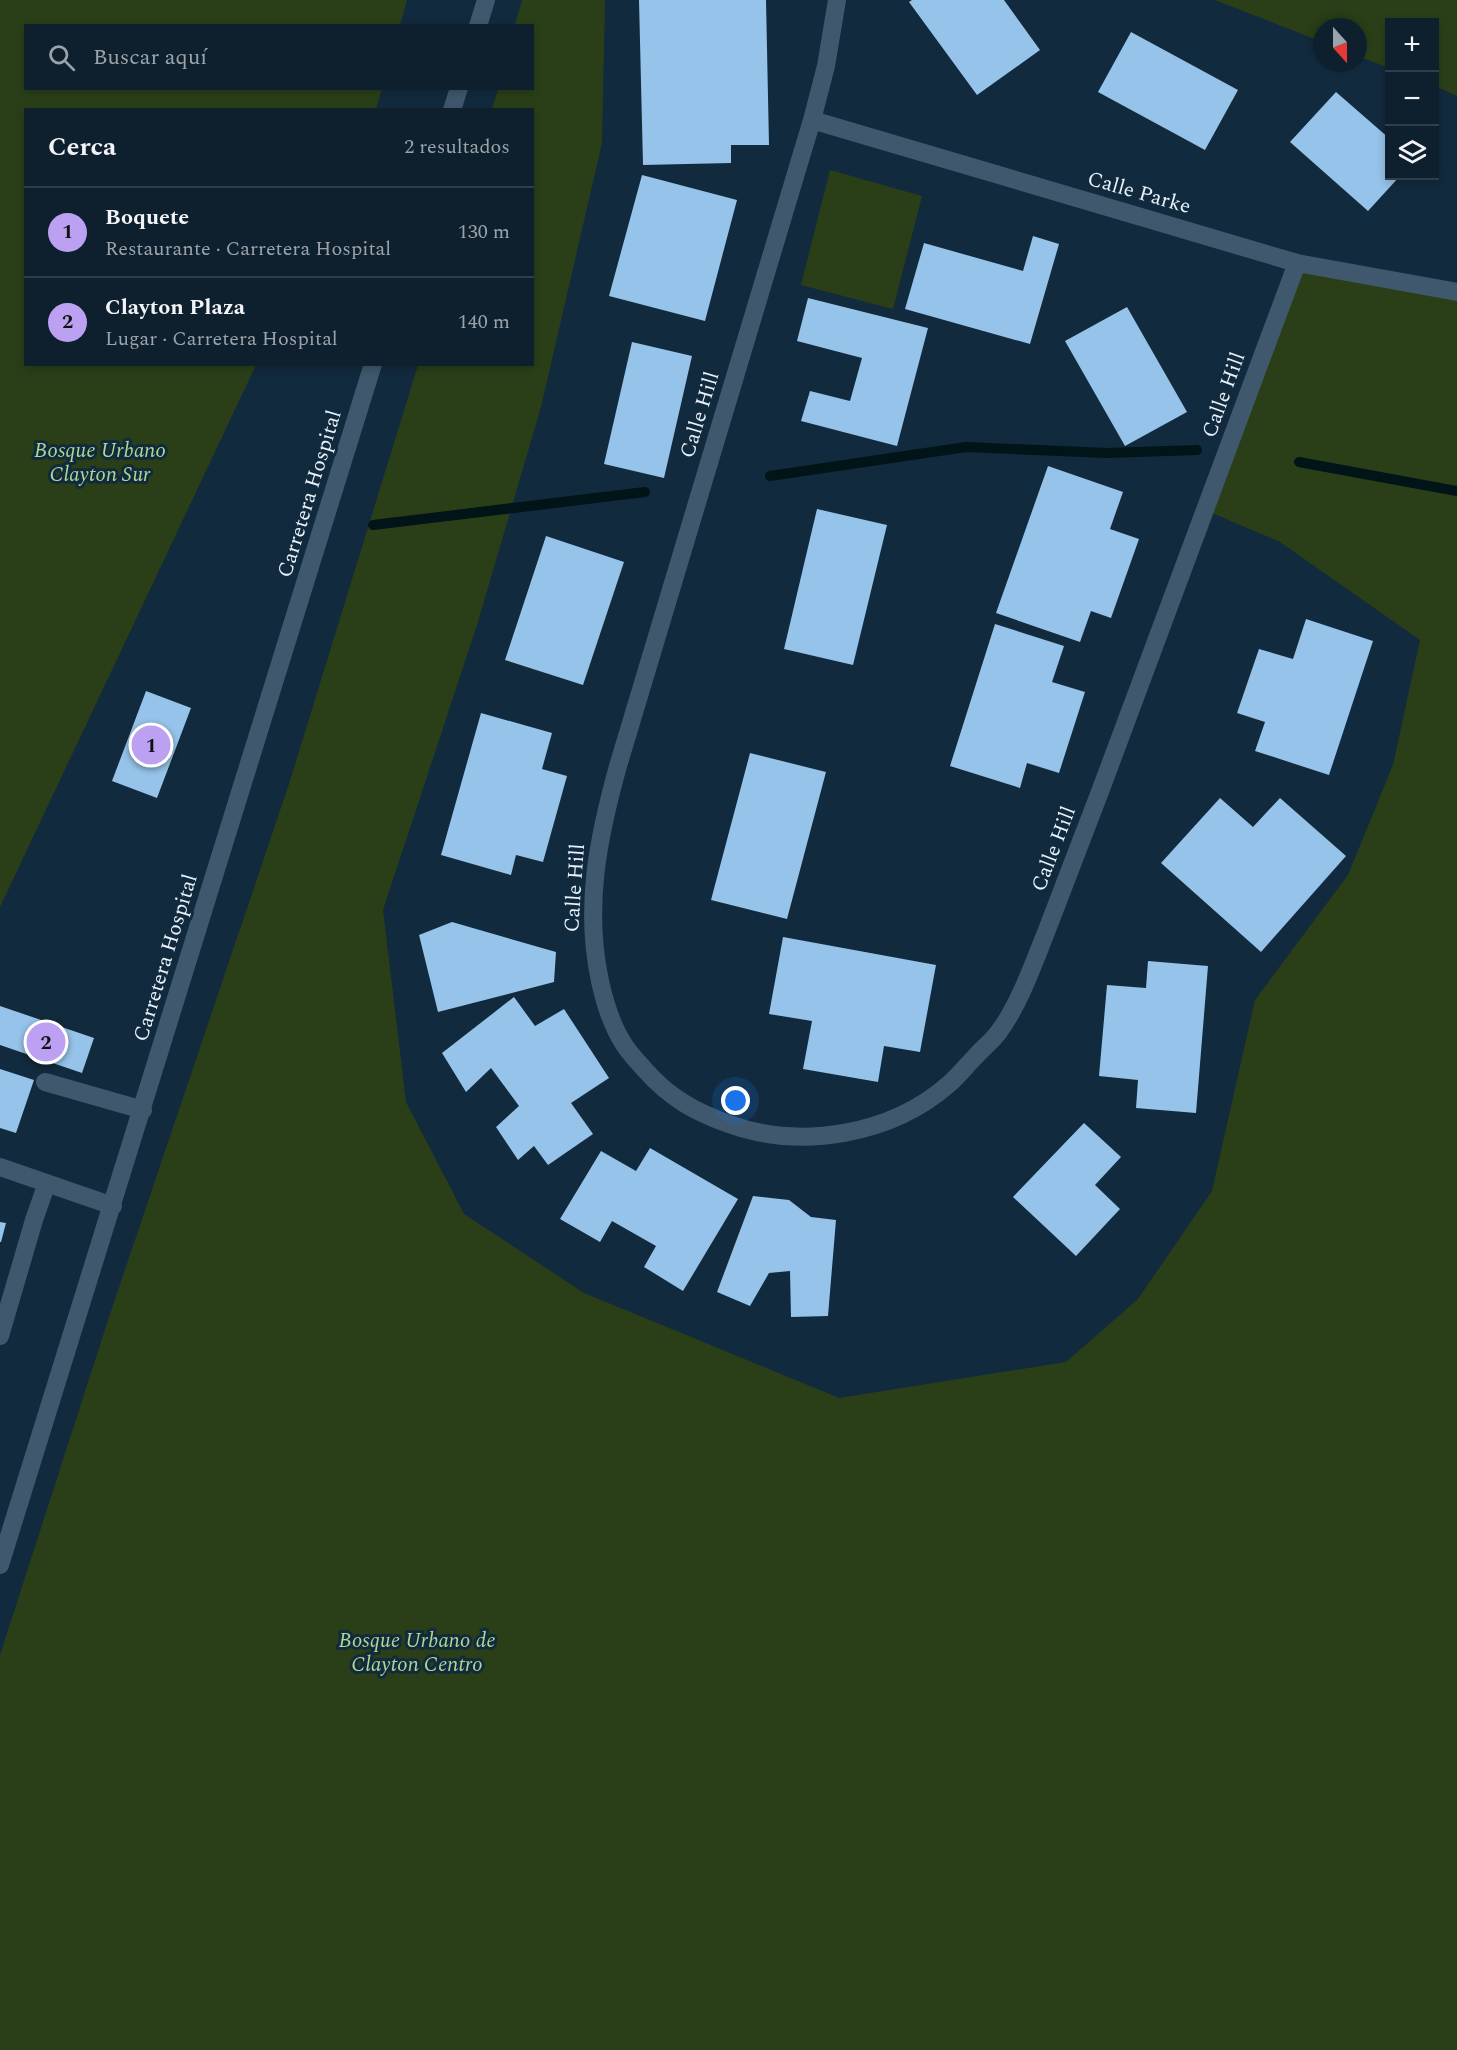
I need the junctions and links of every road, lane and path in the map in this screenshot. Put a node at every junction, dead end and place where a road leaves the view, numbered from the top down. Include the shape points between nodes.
1 (486, 0) edge
2 (837, 0) edge
3 (479, 24) edge
4 (458, 90) edge
5 (453, 108) edge
6 (812, 120) junction
7 (1297, 263) junction
8 (1457, 292) edge
9 (372, 366) edge
10 (45, 1082) dead end
11 (143, 1110) junction
12 (0, 1167) edge
13 (47, 1184) junction
14 (113, 1206) junction
15 (0, 1336) edge
16 (0, 1565) edge

1 - 3 street
2 - 6 street, Calle Hill
4 - 5 street
6 - 7 street, Calle Parke
6 - 7 street, Calle Hill via 603,819 592,904 594,952 607,1010 625,1046 674,1098 705,1116 743,1129 815,1137 886,1122 948,1085 999,1032 1027,981
7 - 8 street, Calle Parke
9 - 11 street, Carretera Hospital
10 - 11 street
11 - 14 street, Carretera Hospital
12 - 13 street
13 - 14 street
13 - 15 street
14 - 16 street, Carretera Hospital

